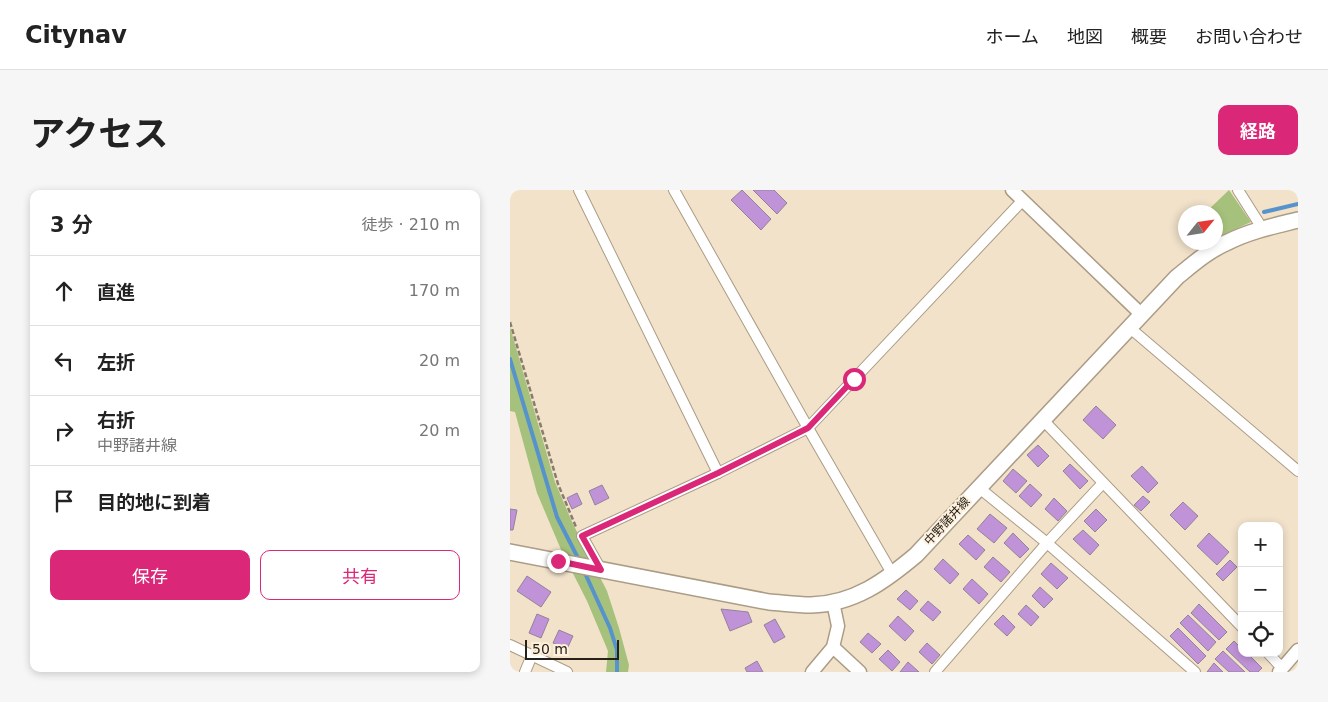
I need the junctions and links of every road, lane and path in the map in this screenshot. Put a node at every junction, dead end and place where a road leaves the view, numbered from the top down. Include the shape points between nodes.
1 (580, 190) edge
2 (674, 190) edge
3 (1012, 190) edge
4 (1238, 190) edge
5 (1023, 200) junction
6 (1298, 220) edge
7 (1262, 228) junction
8 (1142, 314) junction
9 (510, 322) edge
10 (1130, 328) junction
11 (1042, 419) junction
12 (808, 428) junction
13 (1298, 471) edge
14 (718, 473) junction
15 (1102, 484) junction
16 (978, 486) junction
17 (582, 536) junction
18 (1047, 543) junction
19 (510, 552) edge
20 (598, 569) junction
21 (893, 574) junction
22 (833, 602) junction
23 (1238, 623) edge
24 (510, 645) edge
25 (833, 647) junction
26 (1298, 650) edge
27 (532, 656) junction
28 (1271, 657) edge
29 (1281, 670) edge
30 (525, 672) edge
31 (567, 672) edge
32 (812, 672) edge
33 (860, 672) edge
34 (935, 672) edge
35 (1195, 672) edge

1 - 14 street
2 - 12 street
3 - 5 street
4 - 7 street
5 - 8 street
5 - 12 street
6 - 7 main road, 中野諸井線
7 - 8 main road, 中野諸井線 via 1227,242 1200,258 1177,276
8 - 10 main road, 中野諸井線
9 - 17 path via 559,487
10 - 11 main road, 中野諸井線
10 - 13 street
11 - 15 street
11 - 16 main road, 中野諸井線
12 - 14 street
12 - 21 street
14 - 17 street
15 - 18 street
15 - 23 street
16 - 18 street
16 - 21 main road, 中野諸井線 via 916,555
17 - 20 street
18 - 34 street
18 - 35 street
19 - 20 main road, 中野諸井線
20 - 22 main road, 中野諸井線 via 769,602 812,605
21 - 22 main road, 中野諸井線 via 854,597
22 - 25 street via 838,626
24 - 27 street
25 - 32 street
25 - 33 street
26 - 29 street
27 - 30 street
27 - 31 street
28 - 29 street

